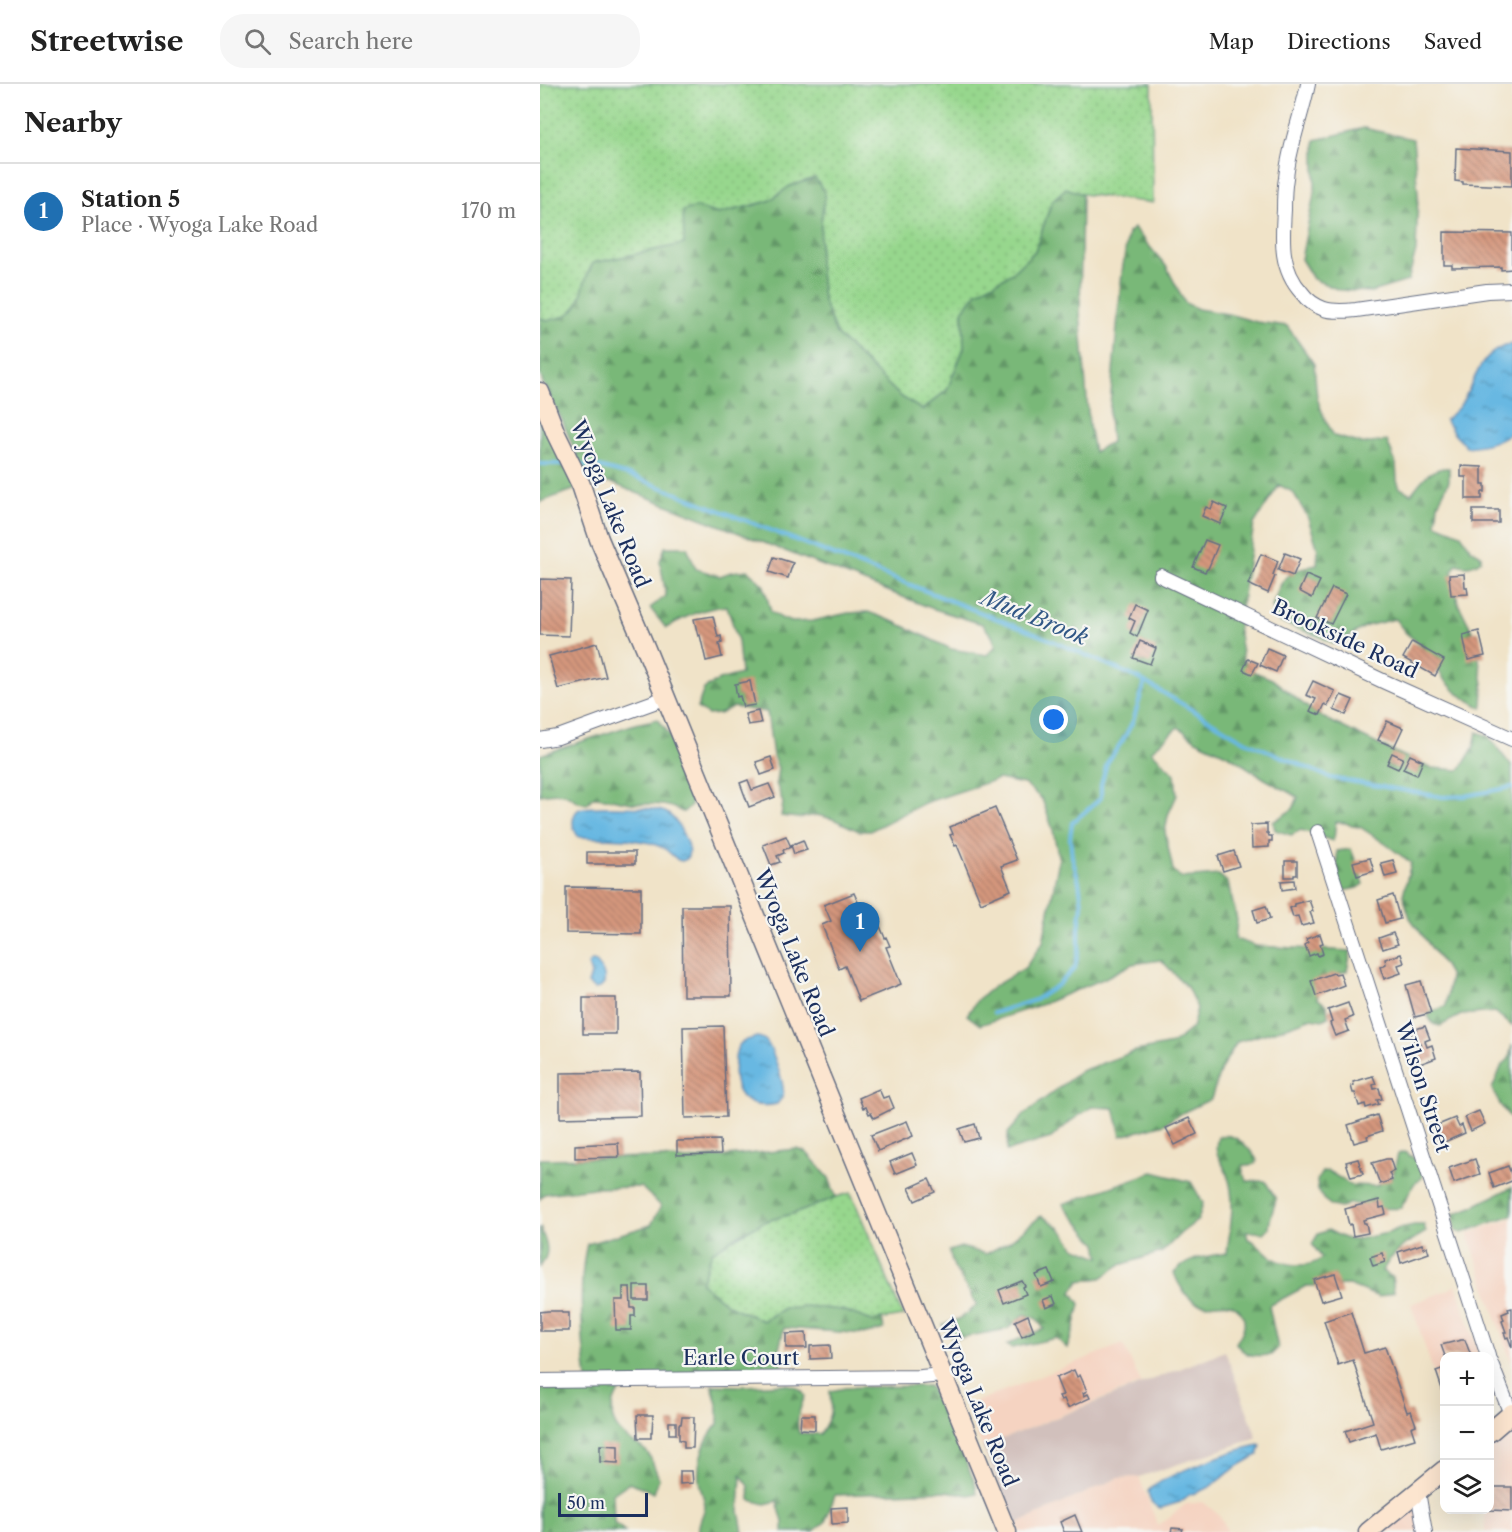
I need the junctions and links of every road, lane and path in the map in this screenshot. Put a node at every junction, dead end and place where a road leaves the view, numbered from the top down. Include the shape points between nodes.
1 (1308, 84) edge
2 (1512, 290) edge
3 (540, 392) edge
4 (1161, 576) dead end
5 (666, 698) junction
6 (1512, 739) edge
7 (540, 740) edge
8 (1318, 832) dead end
9 (1487, 1352) edge
10 (1494, 1371) edge
11 (942, 1375) junction
12 (540, 1381) edge
13 (1511, 1413) edge
14 (1494, 1428) edge
15 (1440, 1473) edge
16 (1418, 1492) junction
17 (1007, 1532) edge
18 (1368, 1532) edge
19 (1425, 1532) edge

1 - 2 street via 1286,177 1282,243 1289,275 1304,296 1325,309 1338,311
3 - 5 street, Wyoga Lake Road
4 - 6 street, Brookside Road
5 - 7 street
5 - 11 street, Wyoga Lake Road
8 - 9 street, Wilson Street
10 - 13 street
11 - 12 street, Earle Court
11 - 17 street, Wyoga Lake Road
13 - 14 street
15 - 16 street
16 - 18 street
16 - 19 street

